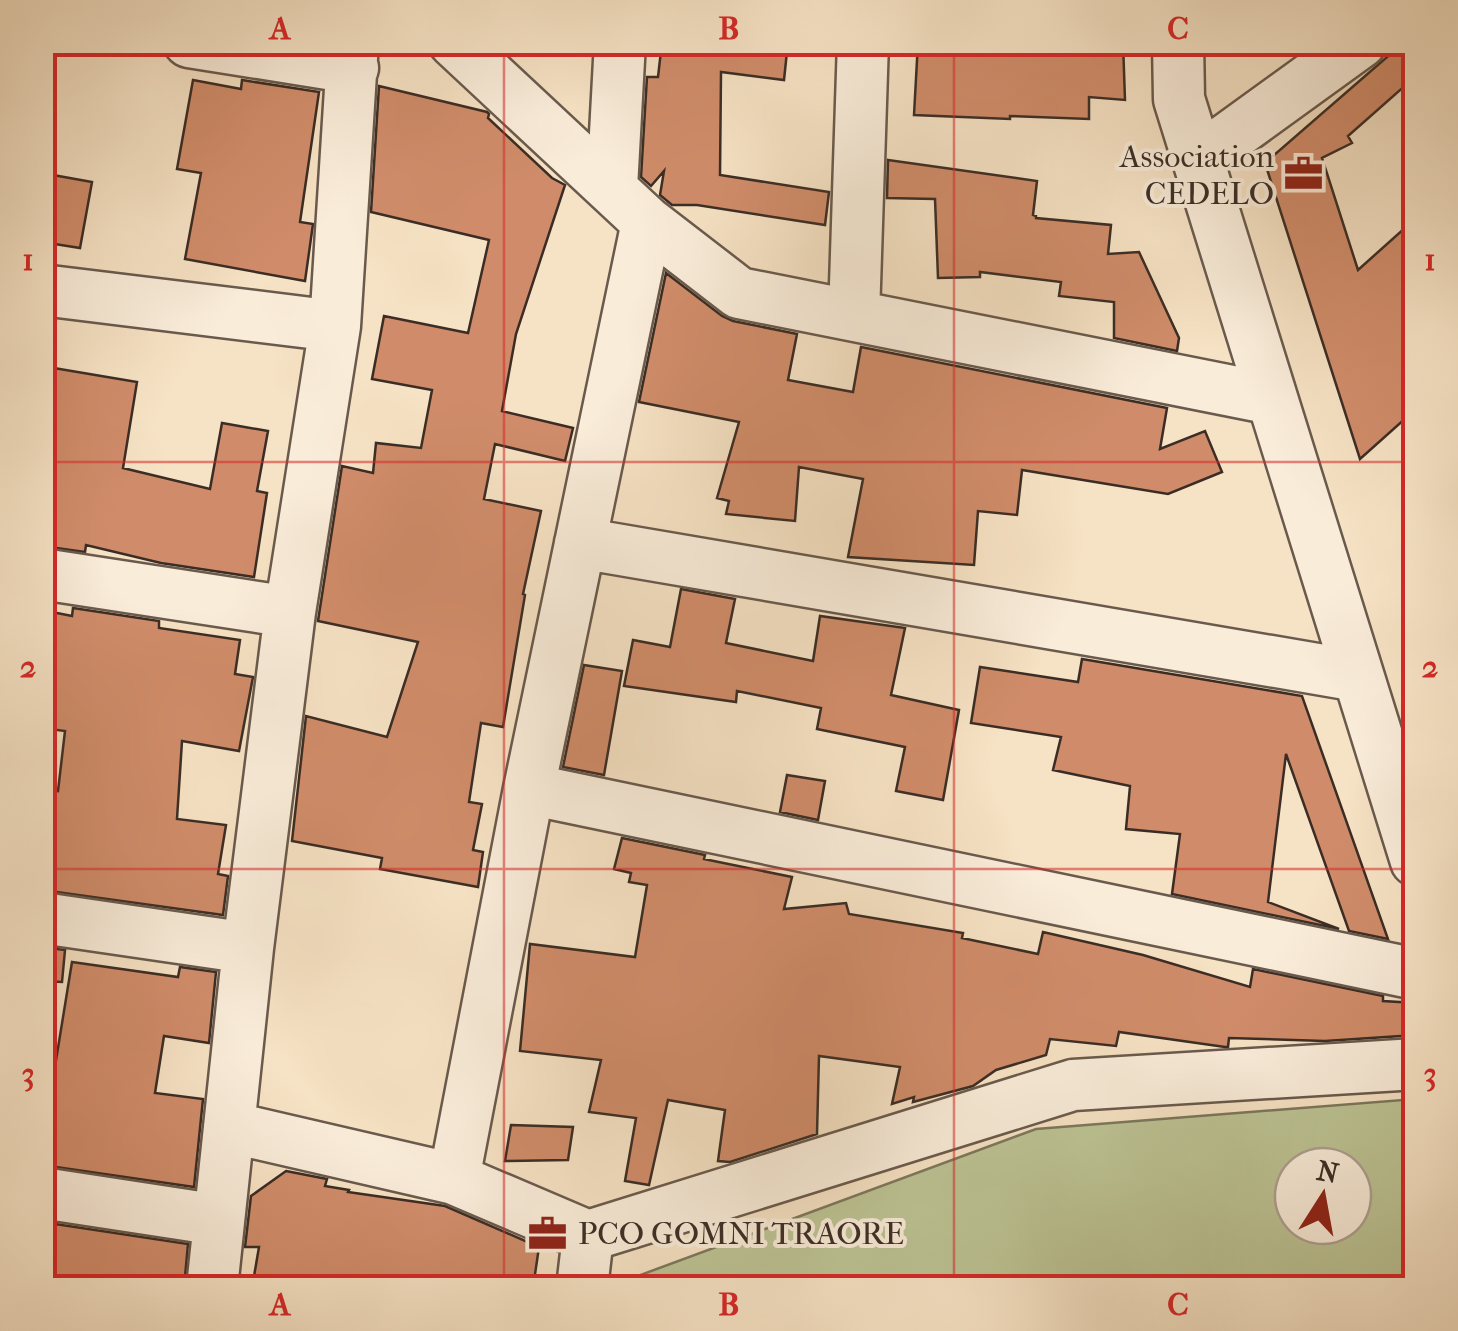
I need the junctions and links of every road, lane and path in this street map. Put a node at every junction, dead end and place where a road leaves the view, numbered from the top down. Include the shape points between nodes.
1 (189, 42) edge
2 (454, 42) edge
3 (620, 42) edge
4 (863, 42) edge
5 (1178, 42) edge
6 (1361, 42) edge
7 (353, 55) edge
8 (1198, 160) junction
9 (612, 188) junction
10 (647, 222) junction
11 (42, 290) edge
12 (854, 315) junction
13 (335, 326) junction
14 (1272, 399) junction
15 (580, 544) junction
16 (42, 574) edge
17 (290, 612) junction
18 (1358, 676) junction
19 (529, 789) junction
20 (1415, 860) edge
21 (42, 918) edge
22 (248, 948) junction
23 (1416, 974) edge
24 (1416, 1064) edge
25 (229, 1127) junction
26 (454, 1179) junction
27 (42, 1193) edge
28 (220, 1220) junction
29 (588, 1236) junction
30 (212, 1288) edge
31 (582, 1288) edge

1 - 7 street
2 - 9 street
3 - 9 street
4 - 12 street
5 - 8 street via 1179,99
6 - 8 street
7 - 13 street
8 - 14 street
9 - 10 street
10 - 12 street via 740,293
10 - 15 street
11 - 13 street
12 - 14 street
13 - 17 street
14 - 18 street
15 - 18 street
15 - 19 street
16 - 17 street
17 - 22 street
18 - 20 street
19 - 23 street
19 - 26 street
21 - 22 street
22 - 25 street
24 - 29 street via 1073,1085
25 - 26 street
25 - 28 street
26 - 29 street
27 - 28 street
28 - 30 street
29 - 31 street

